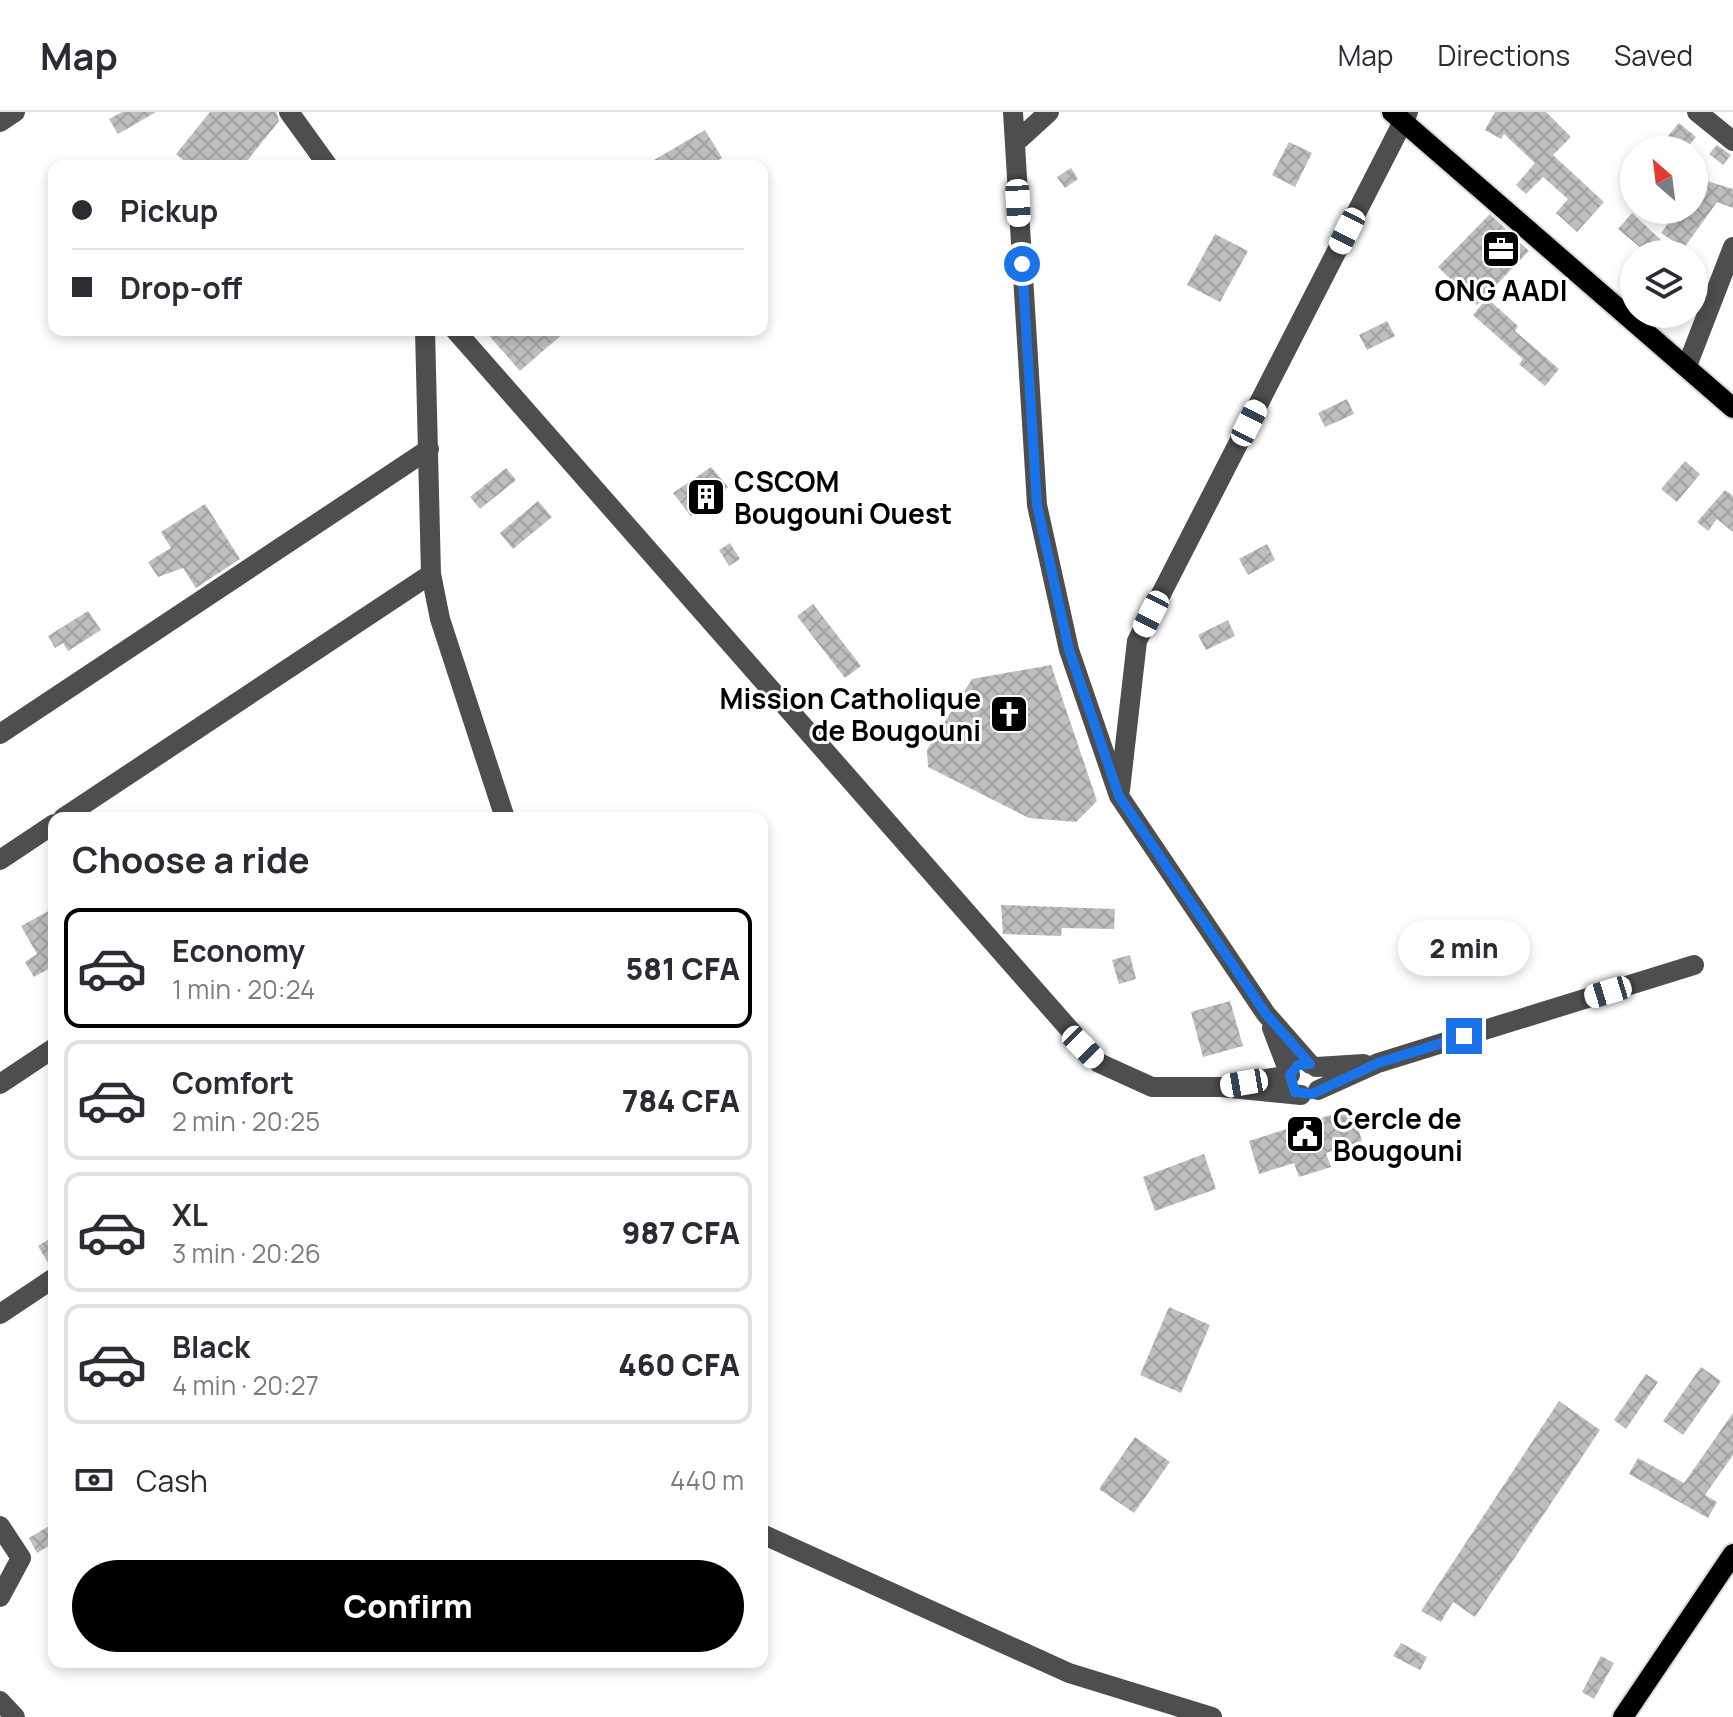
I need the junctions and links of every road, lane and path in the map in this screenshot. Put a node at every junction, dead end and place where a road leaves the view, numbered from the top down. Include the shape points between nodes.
1 (15, 112) edge
2 (1013, 112) edge
3 (1049, 112) edge
4 (1697, 112) edge
5 (1401, 115) edge
6 (296, 116) edge
7 (0, 122) edge
8 (1733, 141) edge
9 (1015, 143) junction
10 (324, 160) edge
11 (1733, 247) edge
12 (425, 336) edge
13 (460, 336) edge
14 (1687, 366) junction
15 (1733, 408) edge
16 (429, 449) junction
17 (431, 574) junction
18 (0, 734) edge
19 (1119, 796) junction
20 (72, 812) edge
21 (503, 812) edge
22 (48, 828) edge
23 (0, 860) edge
24 (1694, 965) dead end
25 (1266, 1014) junction
26 (48, 1052) edge
27 (1378, 1063) junction
28 (1313, 1066) junction
29 (1290, 1075) junction
30 (0, 1084) edge
31 (1221, 1087) junction
32 (1309, 1092) junction
33 (48, 1282) edge
34 (0, 1314) edge
35 (0, 1526) edge
36 (768, 1537) edge
37 (1733, 1554) edge
38 (0, 1597) edge
39 (0, 1701) edge
40 (15, 1717) edge
41 (1212, 1717) edge
42 (1623, 1717) edge

1 - 7 street
2 - 9 street
3 - 9 street
4 - 8 street
5 - 14 main road
5 - 19 street via 1137,641
6 - 10 street
9 - 19 street via 1037,505 1069,650
11 - 14 street
12 - 16 street
13 - 31 street via 1099,1063 1152,1087
14 - 15 main road
16 - 17 street
16 - 18 street
17 - 20 street
17 - 21 street via 440,619
19 - 25 street
22 - 23 street
24 - 27 street
25 - 28 street
25 - 29 street
26 - 30 street
27 - 28 street
27 - 32 street
28 - 29 street via 1298,1065
28 - 32 street via 1321,1078
29 - 31 street
29 - 32 street via 1291,1087
31 - 32 street
33 - 34 street
35 - 38 street via 21,1558
36 - 41 street via 1069,1673
37 - 42 main road
39 - 40 street

